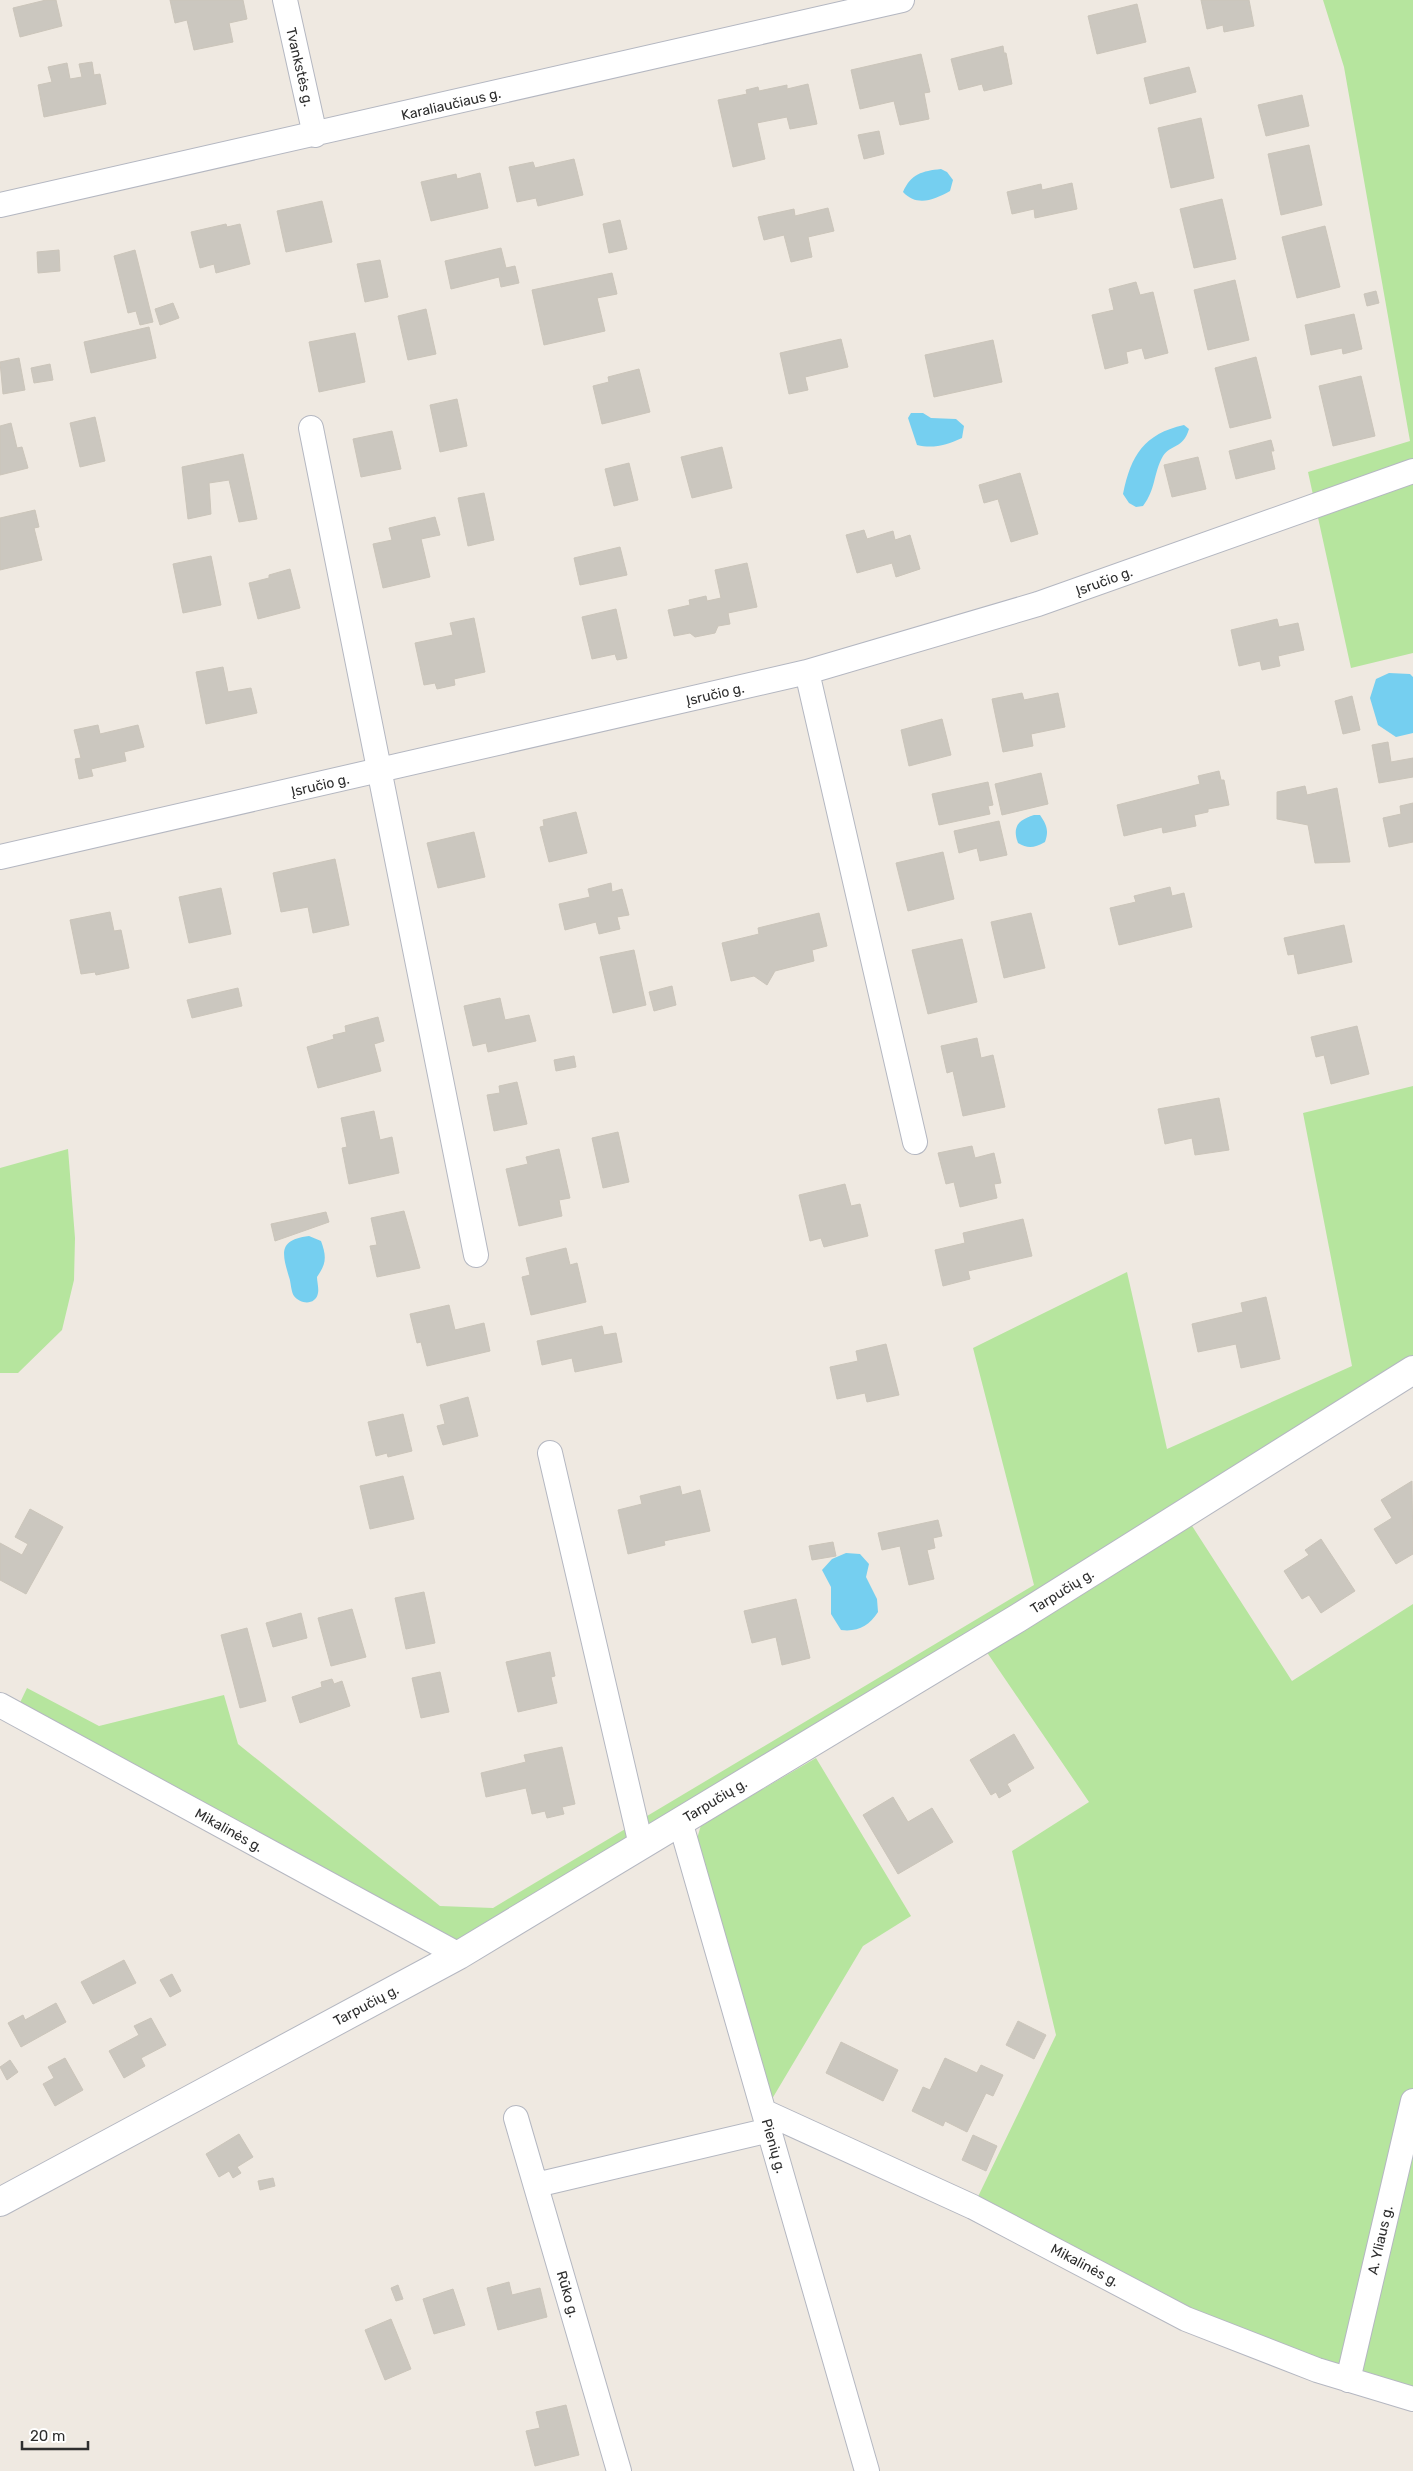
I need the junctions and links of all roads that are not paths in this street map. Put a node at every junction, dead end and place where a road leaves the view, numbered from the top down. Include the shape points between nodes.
1 (285, 0) edge
2 (902, 0) edge
3 (316, 135) junction
4 (0, 205) edge
5 (311, 428) dead end
6 (1413, 471) edge
7 (807, 672) junction
8 (379, 772) junction
9 (0, 857) edge
10 (915, 1142) dead end
11 (476, 1255) dead end
12 (1413, 1370) edge
13 (550, 1452) dead end
14 (0, 1705) edge
15 (680, 1821) junction
16 (641, 1845) junction
17 (459, 1955) junction
18 (1413, 2100) edge
19 (516, 2118) dead end
20 (767, 2121) junction
21 (536, 2185) junction
22 (0, 2202) edge
23 (1348, 2380) junction
24 (1413, 2399) edge
25 (619, 2471) edge
26 (867, 2471) edge

1 - 3 street, Tvankstės g.
2 - 3 street, Karaliaučiaus g.
3 - 4 street, Karaliaučiaus g.
5 - 8 street
6 - 7 street, Įsručio g. via 1038,604
7 - 8 street, Įsručio g.
7 - 10 street
8 - 9 street, Įsručio g.
8 - 11 street
12 - 15 main road, Tarpučių g. via 1034,1608
13 - 16 street
14 - 17 street, Mikalinės g.
15 - 16 main road, Tarpučių g.
15 - 20 street, Pienių g.
16 - 17 main road, Tarpučių g.
17 - 22 main road, Tarpučių g.
18 - 23 street, A. Yliaus g.
19 - 21 street, Rūko g.
20 - 21 street
20 - 23 street, Mikalinės g. via 973,2206 1186,2318 1267,2352
20 - 26 street, Pienių g.
21 - 25 street, Rūko g.
23 - 24 street, Mikalinės g.

